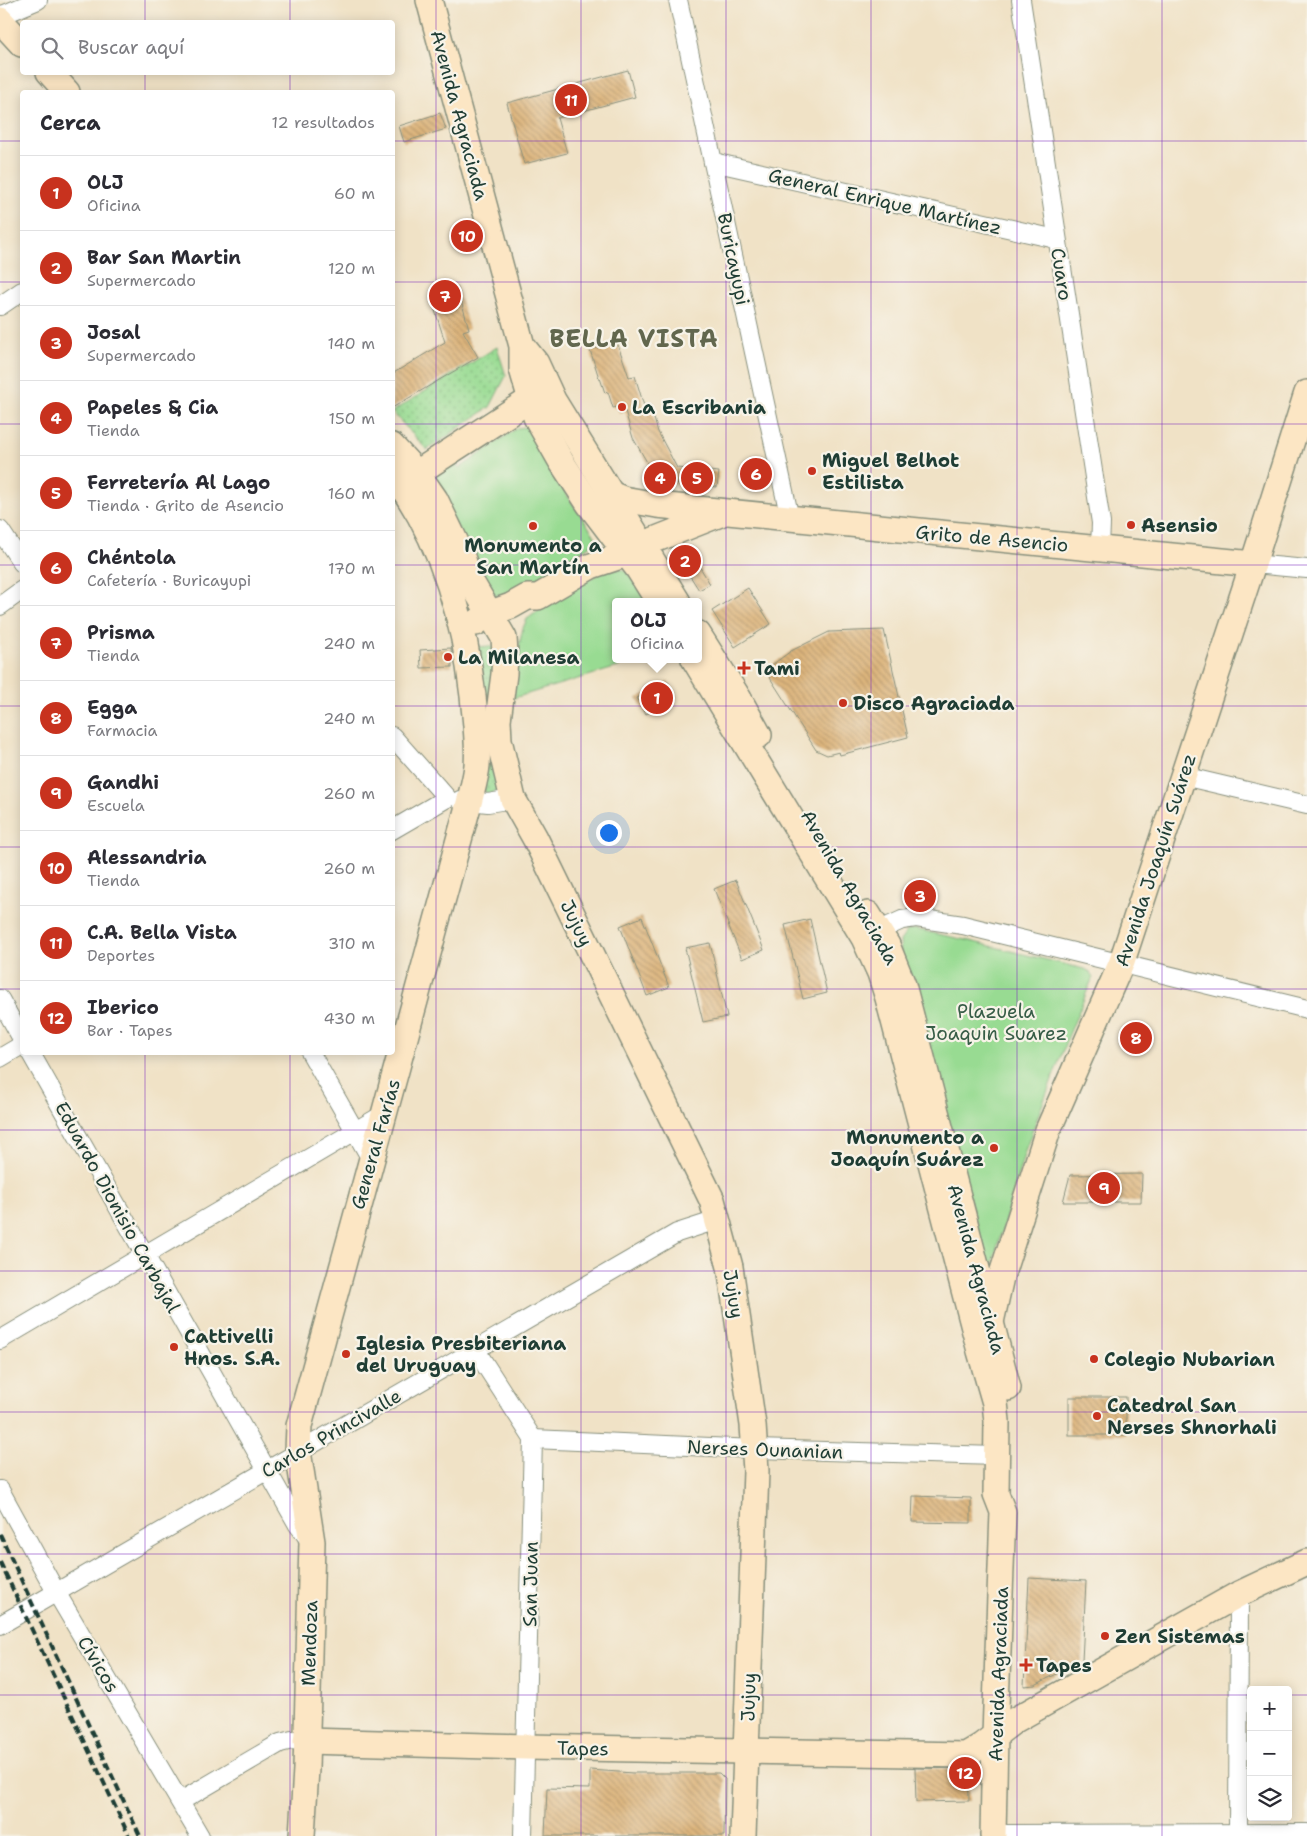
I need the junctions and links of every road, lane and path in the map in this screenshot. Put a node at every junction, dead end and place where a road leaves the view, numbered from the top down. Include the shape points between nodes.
1 (38, 0) edge
2 (429, 0) edge
3 (678, 0) edge
4 (1022, 0) edge
5 (0, 18) edge
6 (20, 42) edge
7 (52, 75) edge
8 (65, 90) edge
9 (713, 162) junction
10 (1056, 239) junction
11 (20, 291) edge
12 (0, 306) edge
13 (522, 346) junction
14 (1307, 393) edge
15 (531, 399) junction
16 (395, 454) edge
17 (403, 476) edge
18 (611, 494) junction
19 (677, 507) junction
20 (724, 513) junction
21 (790, 519) junction
22 (0, 530) edge
23 (629, 543) junction
24 (1100, 548) junction
25 (20, 560) edge
26 (1253, 564) junction
27 (1307, 569) edge
28 (20, 591) edge
29 (538, 597) junction
30 (657, 598) edge
31 (675, 598) edge
32 (0, 606) edge
33 (488, 614) junction
34 (463, 631) junction
35 (504, 638) junction
36 (702, 641) edge
37 (697, 663) edge
38 (395, 739) edge
39 (1183, 776) junction
40 (513, 799) junction
41 (458, 800) junction
42 (1307, 806) edge
43 (395, 829) edge
44 (871, 934) junction
45 (1121, 964) junction
46 (0, 999) edge
47 (1307, 1009) edge
48 (20, 1035) edge
49 (20, 1046) edge
50 (32, 1055) edge
51 (312, 1055) edge
52 (0, 1058) edge
53 (384, 1114) junction
54 (356, 1131) junction
55 (371, 1159) junction
56 (717, 1220) junction
57 (145, 1255) junction
58 (991, 1322) junction
59 (0, 1340) edge
60 (475, 1349) junction
61 (533, 1439) junction
62 (755, 1449) junction
63 (298, 1452) junction
64 (997, 1456) junction
65 (267, 1470) junction
66 (0, 1490) edge
67 (1004, 1512) junction
68 (312, 1542) junction
69 (1307, 1562) edge
70 (56, 1592) junction
71 (1239, 1594) junction
72 (0, 1625) edge
73 (995, 1735) junction
74 (306, 1740) junction
75 (526, 1747) junction
76 (746, 1752) junction
77 (181, 1801) junction
78 (1307, 1833) edge
79 (993, 1835) edge
80 (1238, 1835) edge
81 (200, 1836) edge
82 (302, 1836) edge
83 (523, 1836) edge
84 (743, 1836) edge

1 - 5 street
2 - 13 street, Avenida Agraciada
3 - 9 street, Buricayupi
4 - 10 street, Cuaro
5 - 6 street
7 - 8 street
9 - 10 street, General Enrique Martínez
9 - 21 street, Buricayupi
10 - 24 street, Cuaro via 1100,523
11 - 12 street
13 - 15 street, Avenida Agraciada via 522,369
13 - 18 street, Avenida Agraciada via 536,363 554,400
14 - 26 street, Avenida Joaquín Suárez
15 - 17 street
15 - 23 street, Avenida Agraciada via 536,417 561,462
16 - 17 street
17 - 33 street via 435,499
17 - 34 street, General Farías via 446,577
18 - 19 street, Grito de Asencio via 636,502
18 - 23 street, Avenida Agraciada
19 - 20 street, Grito de Asencio
19 - 23 street via 663,512
20 - 21 street, Grito de Asencio
20 - 23 street via 662,537
21 - 24 street, Grito de Asencio
22 - 25 street
23 - 29 street
23 - 30 street, Avenida Agraciada
23 - 31 street, Avenida Agraciada
24 - 26 street, Grito de Asencio
26 - 27 street, Grito de Asencio
26 - 39 street, Avenida Joaquín Suárez
28 - 32 street
29 - 33 street via 527,596
29 - 35 street
33 - 34 street
33 - 35 street
34 - 35 street via 482,639
34 - 41 street, General Farías via 469,664 477,767
35 - 40 street, Jujuy via 498,720 503,760
36 - 44 street, Avenida Agraciada
37 - 44 street, Avenida Agraciada
38 - 41 street
39 - 42 street
39 - 45 street, Avenida Joaquín Suárez
40 - 41 street via 488,803
40 - 56 street, Jujuy via 706,1187
41 - 43 street
41 - 53 street, General Farías
44 - 45 street via 902,920 916,918 963,925
44 - 58 street, Avenida Agraciada via 894,959 903,985
44 - 64 street, Avenida Agraciada via 995,1403
45 - 47 street
45 - 58 street, Avenida Joaquín Suárez via 1048,1130 1004,1268
46 - 48 street
49 - 52 street
50 - 57 street, Eduardo Dionisio Carbajal
51 - 54 street
53 - 54 street
53 - 55 street, General Farías
54 - 55 street
54 - 57 street
55 - 63 street, General Farías via 303,1406
56 - 60 street, Carlos Princivalle via 678,1233
56 - 62 street, Jujuy via 730,1267
57 - 59 street
57 - 65 street, Eduardo Dionisio Carbajal
58 - 67 street, Avenida Agraciada via 1009,1390 1013,1419 1012,1497
60 - 61 street
60 - 63 street, Carlos Princivalle
61 - 62 street, Nerses Ounanian
61 - 75 street, San Juan
62 - 64 street, Nerses Ounanian
62 - 76 street, Jujuy
63 - 65 street, Carlos Princivalle
63 - 68 street, Mendoza
64 - 67 street, Avenida Agraciada via 996,1494
65 - 68 street, Eduardo Dionisio Carbajal via 298,1525
65 - 70 street, Carlos Princivalle
66 - 70 street, Cívicos
67 - 73 street, Avenida Agraciada
68 - 74 street, Mendoza
69 - 71 street, Tapes
70 - 72 street, Carlos Princivalle
70 - 77 street, Cívicos
71 - 73 street, Tapes
71 - 80 street
73 - 76 street, Tapes via 966,1755
73 - 79 street, Avenida Agraciada
74 - 75 street, Tapes
74 - 77 street, Tapes via 280,1743
74 - 82 street, Mendoza
75 - 76 street, Tapes
75 - 83 street, San Juan
76 - 84 street, Jujuy
77 - 81 street, Cívicos
78 - 80 street
79 - 80 street

